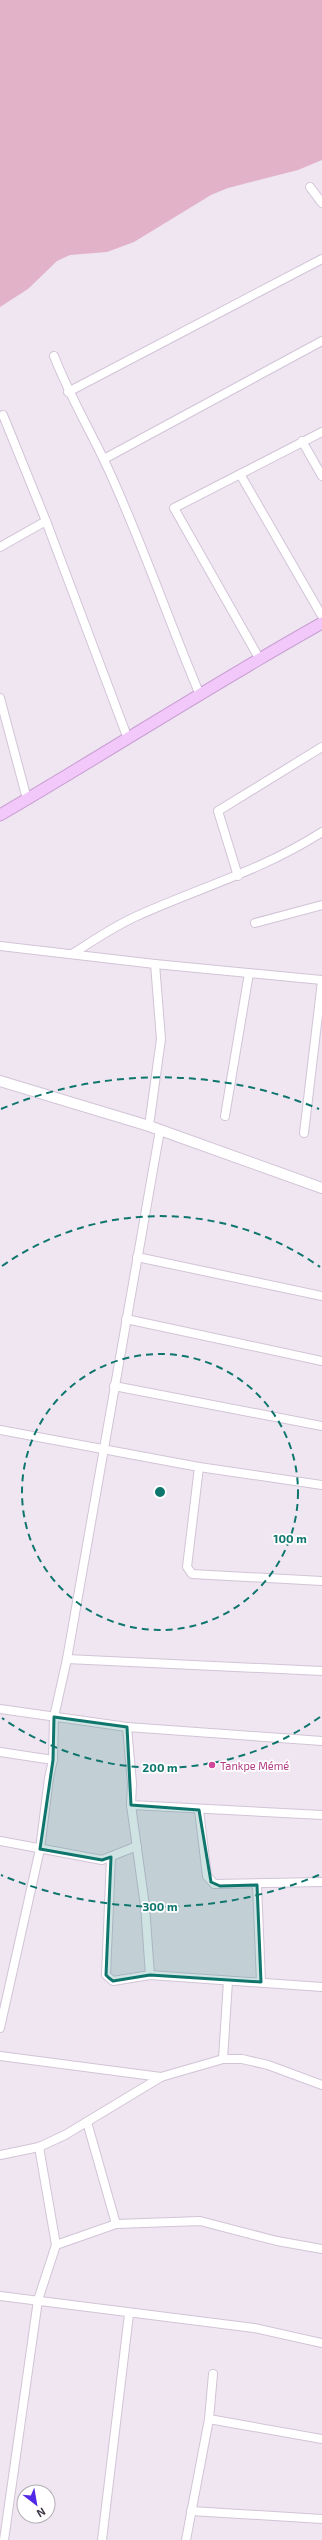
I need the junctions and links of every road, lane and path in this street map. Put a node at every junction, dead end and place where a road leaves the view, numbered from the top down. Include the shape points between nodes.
1 (310, 187) dead end
2 (322, 203) edge
3 (322, 259) edge
4 (322, 341) edge
5 (54, 356) dead end
6 (68, 392) junction
7 (3, 415) dead end
8 (322, 432) edge
9 (302, 441) junction
10 (104, 459) junction
11 (240, 474) junction
12 (322, 476) edge
13 (46, 521) junction
14 (0, 547) edge
15 (322, 616) edge
16 (322, 623) edge
17 (259, 658) junction
18 (200, 695) junction
19 (0, 698) edge
20 (128, 740) junction
21 (322, 746) edge
22 (27, 799) junction
23 (0, 815) edge
24 (322, 832) edge
25 (238, 876) junction
26 (322, 905) edge
27 (255, 923) dead end
28 (0, 946) edge
29 (72, 954) junction
30 (155, 964) junction
31 (249, 973) junction
32 (322, 980) edge
33 (0, 1081) edge
34 (225, 1116) dead end
35 (150, 1126) junction
36 (160, 1130) junction
37 (304, 1133) dead end
38 (322, 1188) edge
39 (137, 1257) junction
40 (322, 1296) edge
41 (126, 1319) junction
42 (322, 1361) edge
43 (114, 1386) junction
44 (322, 1426) edge
45 (0, 1430) edge
46 (103, 1447) junction
47 (199, 1467) junction
48 (322, 1485) edge
49 (322, 1581) edge
50 (67, 1659) junction
51 (322, 1671) edge
52 (0, 1709) edge
53 (54, 1717) junction
54 (127, 1727) junction
55 (322, 1741) edge
56 (0, 1752) edge
57 (53, 1760) junction
58 (131, 1805) junction
59 (199, 1810) junction
60 (322, 1815) edge
61 (0, 1841) edge
62 (137, 1846) junction
63 (40, 1849) junction
64 (111, 1857) junction
65 (322, 1882) edge
66 (257, 1885) junction
67 (150, 1976) junction
68 (228, 1981) junction
69 (262, 1982) junction
70 (322, 1987) edge
71 (0, 2028) edge
72 (0, 2056) edge
73 (223, 2059) junction
74 (161, 2077) junction
75 (322, 2085) edge
76 (87, 2122) junction
77 (39, 2147) junction
78 (0, 2155) edge
79 (116, 2224) junction
80 (56, 2245) junction
81 (322, 2249) edge
82 (0, 2296) edge
83 (38, 2300) junction
84 (129, 2314) junction
85 (322, 2343) edge
86 (213, 2374) dead end
87 (209, 2419) junction
88 (322, 2439) edge
89 (191, 2511) junction
90 (322, 2519) edge
91 (4, 2540) edge
92 (102, 2540) edge
93 (186, 2540) edge

1 - 2 street
3 - 6 street
4 - 10 street
5 - 6 street
6 - 10 street
7 - 13 street
8 - 9 street
9 - 11 street
9 - 12 street
10 - 18 street via 149,563
11 - 15 street
11 - 17 street via 174,508
13 - 14 street
13 - 20 street
16 - 17 main road
17 - 18 main road
18 - 20 main road
19 - 22 street
20 - 22 main road
21 - 25 street via 218,811
22 - 23 main road
24 - 25 street via 288,853
25 - 29 street via 137,916
26 - 27 street
28 - 29 street
29 - 30 street
30 - 31 street
30 - 35 street via 161,1039
31 - 32 street
31 - 34 street
32 - 37 street
33 - 35 street
35 - 36 street
36 - 38 street
36 - 39 street
39 - 40 street
39 - 41 street
41 - 42 street
41 - 43 street
43 - 44 street
43 - 46 street
45 - 46 street
46 - 47 street
46 - 50 street
47 - 48 street
47 - 49 street via 187,1567 189,1572
50 - 51 street
50 - 53 street
52 - 53 street
53 - 54 street
53 - 57 street
54 - 55 street
54 - 58 street via 132,1783
56 - 57 street
57 - 63 street
58 - 59 street
58 - 62 street
59 - 60 street
59 - 66 street via 207,1876 210,1882 220,1886
61 - 63 street
62 - 64 street
62 - 67 street
63 - 64 street via 102,1860
63 - 71 street
64 - 67 street via 106,1975 113,1981
65 - 66 street
66 - 69 street
67 - 68 street
68 - 69 street
68 - 73 street
69 - 70 street
72 - 74 street
73 - 74 street
73 - 75 street via 242,2059 268,2065
74 - 76 street
76 - 77 street
76 - 79 street
77 - 78 street
77 - 80 street
79 - 80 street
79 - 81 street via 200,2221 277,2241
80 - 83 street
82 - 83 street
83 - 84 street
83 - 91 street
84 - 85 street via 254,2328
84 - 92 street
86 - 87 street
87 - 88 street
87 - 89 street
89 - 90 street
89 - 93 street

